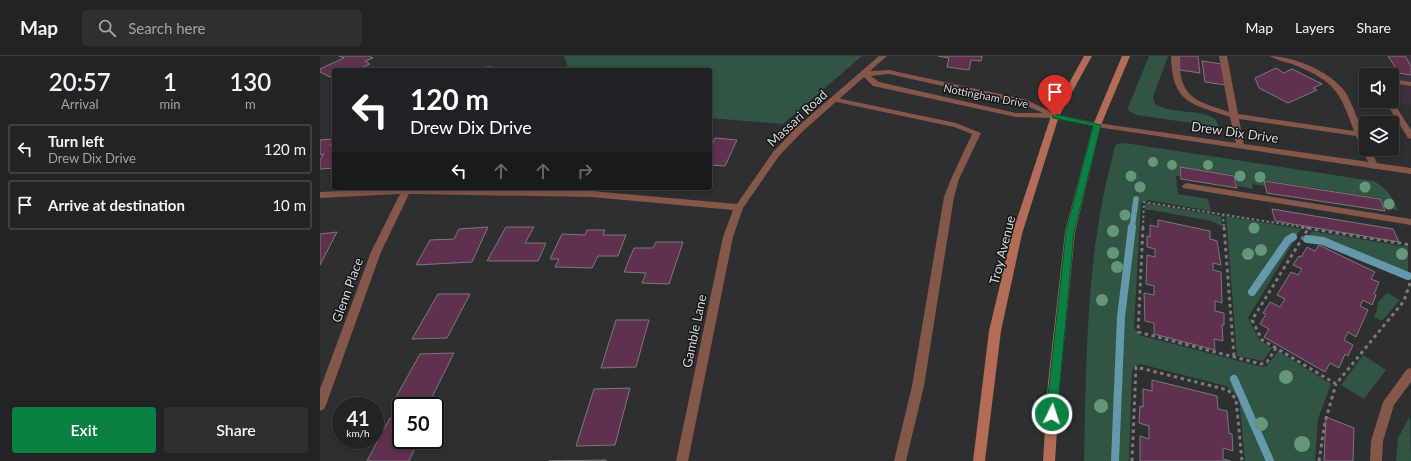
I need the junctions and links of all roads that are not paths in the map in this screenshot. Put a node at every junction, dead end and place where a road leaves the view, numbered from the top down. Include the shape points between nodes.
1 (883, 56) edge
2 (1088, 56) edge
3 (1126, 56) edge
4 (1175, 56) edge
5 (1223, 56) edge
6 (1274, 56) edge
7 (864, 74) junction
8 (1399, 83) edge
9 (1411, 84) edge
10 (835, 99) junction
11 (1393, 108) edge
12 (1055, 116) junction
13 (1234, 116) junction
14 (1097, 125) junction
15 (1359, 132) edge
16 (1359, 134) edge
17 (1411, 136) edge
18 (1240, 146) junction
19 (1370, 156) edge
20 (1374, 166) junction
21 (1411, 171) edge
22 (1186, 186) dead end
23 (407, 190) edge
24 (320, 195) edge
25 (739, 207) junction
26 (1411, 222) edge
27 (1411, 373) edge
28 (320, 405) edge
29 (682, 461) edge
30 (900, 461) edge
31 (978, 461) edge
32 (1049, 461) edge
33 (1376, 461) edge

1 - 7 street, Massari Road
2 - 12 main road, Troy Avenue
3 - 14 main road
4 - 13 street via 1174,72 1180,89 1191,101
5 - 13 street
6 - 15 street via 1291,60 1340,90
7 - 10 street, Massari Road
7 - 12 street, Nottingham Drive via 888,72 1024,102
7 - 12 street, Nottingham Drive via 876,84 1016,115
8 - 9 street
10 - 25 street, Massari Road via 776,154
10 - 30 street via 956,125 977,133 949,197 918,386
11 - 17 street
12 - 14 street, Drew Dix Drive
12 - 31 main road, Troy Avenue via 1018,234 995,331
13 - 16 street
13 - 18 street
14 - 18 street, Drew Dix Drive
14 - 32 main road via 1070,232 1054,383
18 - 20 street, Drew Dix Drive
19 - 20 street
20 - 21 street, Drew Dix Drive
22 - 26 street
23 - 24 street
23 - 25 street via 592,194
23 - 28 street, Glenn Place via 376,252
25 - 29 street, Gamble Lane via 728,237
27 - 33 street via 1390,402 1377,441

